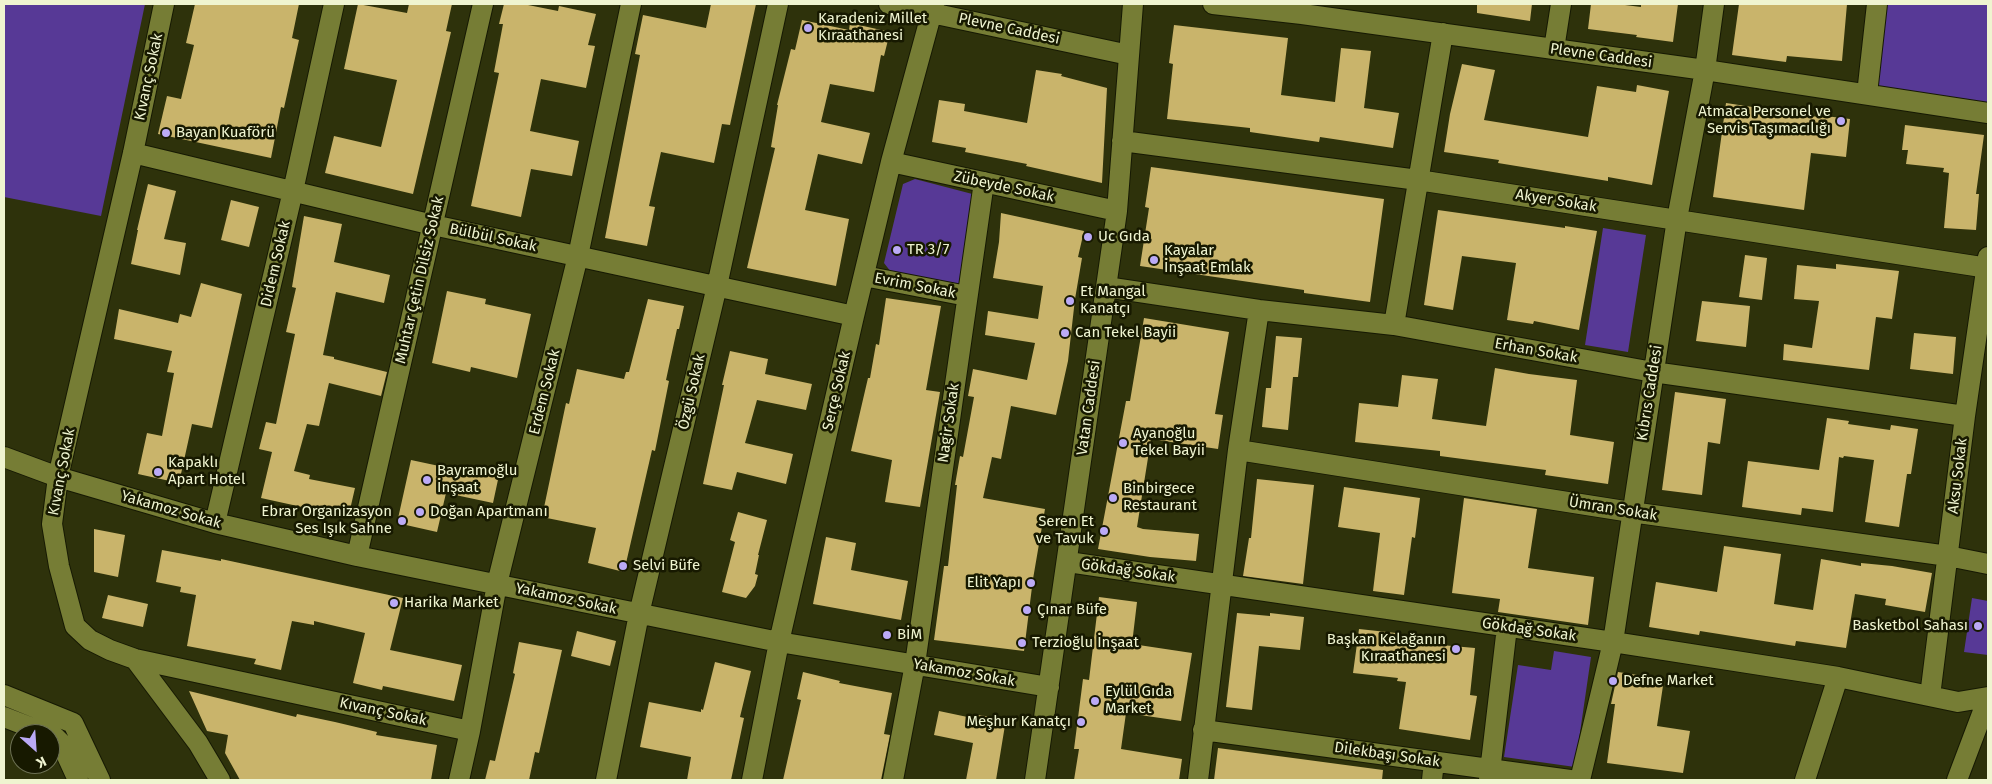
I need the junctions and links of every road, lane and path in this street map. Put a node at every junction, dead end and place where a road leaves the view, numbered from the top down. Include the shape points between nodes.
1 (164, 4) edge
2 (334, 4) edge
3 (483, 4) edge
4 (631, 4) edge
5 (778, 4) edge
6 (889, 4) edge
7 (1133, 4) edge
8 (1213, 4) edge
9 (1561, 4) edge
10 (1714, 4) edge
11 (1877, 4) edge
12 (933, 8) edge
13 (1303, 9) edge
14 (1444, 33) junction
15 (1554, 49) junction
16 (1129, 55) junction
17 (1705, 70) junction
18 (1867, 94) junction
19 (1988, 113) edge
20 (1122, 141) junction
21 (134, 154) junction
22 (891, 162) junction
23 (1418, 180) junction
24 (984, 182) junction
25 (293, 191) junction
26 (1117, 211) junction
27 (1677, 219) junction
28 (433, 225) junction
29 (578, 256) junction
30 (1988, 264) edge
31 (864, 276) junction
32 (717, 286) junction
33 (1106, 287) junction
34 (967, 296) junction
35 (1258, 310) junction
36 (854, 316) junction
37 (1394, 325) junction
38 (1653, 372) junction
39 (1965, 416) junction
40 (1238, 450) junction
41 (4, 457) edge
42 (58, 477) junction
43 (1631, 512) junction
44 (215, 523) junction
45 (356, 556) junction
46 (1948, 556) junction
47 (1068, 562) junction
48 (1988, 564) edge
49 (497, 584) junction
50 (1222, 586) junction
51 (639, 614) junction
52 (1507, 627) junction
53 (779, 642) junction
54 (1613, 642) junction
55 (134, 658) junction
56 (915, 664) junction
57 (1838, 677) junction
58 (1049, 687) junction
59 (4, 695) edge
60 (1930, 696) junction
61 (1988, 698) edge
62 (4, 717) edge
63 (23, 724) edge
64 (1203, 730) junction
65 (470, 731) junction
66 (60, 742) edge
67 (1433, 771) edge
68 (1490, 775) edge
69 (78, 780) edge
70 (100, 780) edge
71 (220, 780) edge
72 (459, 780) edge
73 (606, 780) edge
74 (752, 780) edge
75 (893, 780) edge
76 (1035, 780) edge
77 (1198, 780) edge
78 (1570, 780) edge
79 (1580, 780) edge
80 (1805, 780) edge
81 (1956, 780) edge

1 - 21 street, Kıvanç Sokak
2 - 25 street, Didem Sokak
3 - 28 street, Muhtar Çetin Dilsiz Sokak
4 - 29 street, Erdem Sokak
5 - 32 street, Özgü Sokak
6 - 12 street, Plevne Caddesi
7 - 16 street, Vatan Caddesi
8 - 13 street, Plevne Caddesi
9 - 15 street
10 - 17 street, Kıbrıs Caddesi
11 - 18 street
12 - 16 street, Plevne Caddesi
12 - 22 street, Serçe Sokak
13 - 14 street, Plevne Caddesi
14 - 15 street, Plevne Caddesi
14 - 23 street
15 - 17 street, Plevne Caddesi
16 - 20 street, Vatan Caddesi
17 - 18 street, Plevne Caddesi
17 - 27 street, Kıbrıs Caddesi
18 - 19 street, Plevne Caddesi
20 - 23 street, Akyer Sokak
20 - 26 street, Vatan Caddesi
21 - 25 street, Bülbül Sokak
21 - 42 street, Kıvanç Sokak
22 - 24 street, Zübeyde Sokak
22 - 31 street, Serçe Sokak
23 - 27 street, Akyer Sokak
23 - 37 street
24 - 26 street, Zübeyde Sokak
24 - 34 street, Nagir Sokak
25 - 28 street, Bülbül Sokak
25 - 44 street, Didem Sokak
26 - 33 street, Vatan Caddesi
27 - 30 street, Akyer Sokak
27 - 38 street, Kıbrıs Caddesi
28 - 29 street, Bülbül Sokak
28 - 45 street, Muhtar Çetin Dilsiz Sokak
29 - 32 street, Bülbül Sokak
29 - 49 street, Erdem Sokak
30 - 39 street, Aksu Sokak
31 - 34 street, Evrim Sokak
31 - 36 street, Serçe Sokak
32 - 36 street, Bülbül Sokak
32 - 51 street, Özgü Sokak
33 - 35 street, Erhan Sokak
33 - 47 street, Vatan Caddesi
34 - 56 street, Nagir Sokak
35 - 37 street, Erhan Sokak
35 - 40 street
36 - 53 street, Serçe Sokak
37 - 38 street, Erhan Sokak
38 - 39 street, Erhan Sokak
38 - 43 street, Kıbrıs Caddesi
39 - 46 street, Aksu Sokak
40 - 43 street, Ümran Sokak
40 - 50 street
41 - 42 street, Yakamoz Sokak
42 - 44 street, Yakamoz Sokak
42 - 55 street, Kıvanç Sokak via 52,524 59,566 76,626 90,640
43 - 46 street, Ümran Sokak
43 - 54 street, Kıbrıs Caddesi
44 - 45 street, Yakamoz Sokak
45 - 49 street, Yakamoz Sokak
46 - 48 street, Ümran Sokak
46 - 60 street, Aksu Sokak
47 - 50 street, Gökdağ Sokak
47 - 58 street, Vatan Caddesi
49 - 51 street, Yakamoz Sokak
49 - 65 street, Erdem Sokak
50 - 52 street, Gökdağ Sokak
50 - 64 street
51 - 53 street, Yakamoz Sokak
51 - 73 street, Özgü Sokak
52 - 54 street, Gökdağ Sokak
52 - 68 street
53 - 56 street, Yakamoz Sokak
53 - 74 street, Serçe Sokak
54 - 57 street, Gökdağ Sokak
54 - 79 street, Kıbrıs Caddesi
55 - 65 street, Kıvanç Sokak
55 - 71 street via 198,743
56 - 58 street, Yakamoz Sokak
56 - 75 street, Nagir Sokak
57 - 60 street, Gökdağ Sokak
57 - 80 street
58 - 76 street, Vatan Caddesi
59 - 70 street via 73,723
60 - 61 street, Gökdağ Sokak via 1958,702
61 - 81 street
62 - 63 street
64 - 67 street, Dilekbaşı Sokak
64 - 77 street
65 - 72 street, Erdem Sokak
66 - 69 street
67 - 68 street, Dilekbaşı Sokak
68 - 78 street, Dilekbaşı Sokak

